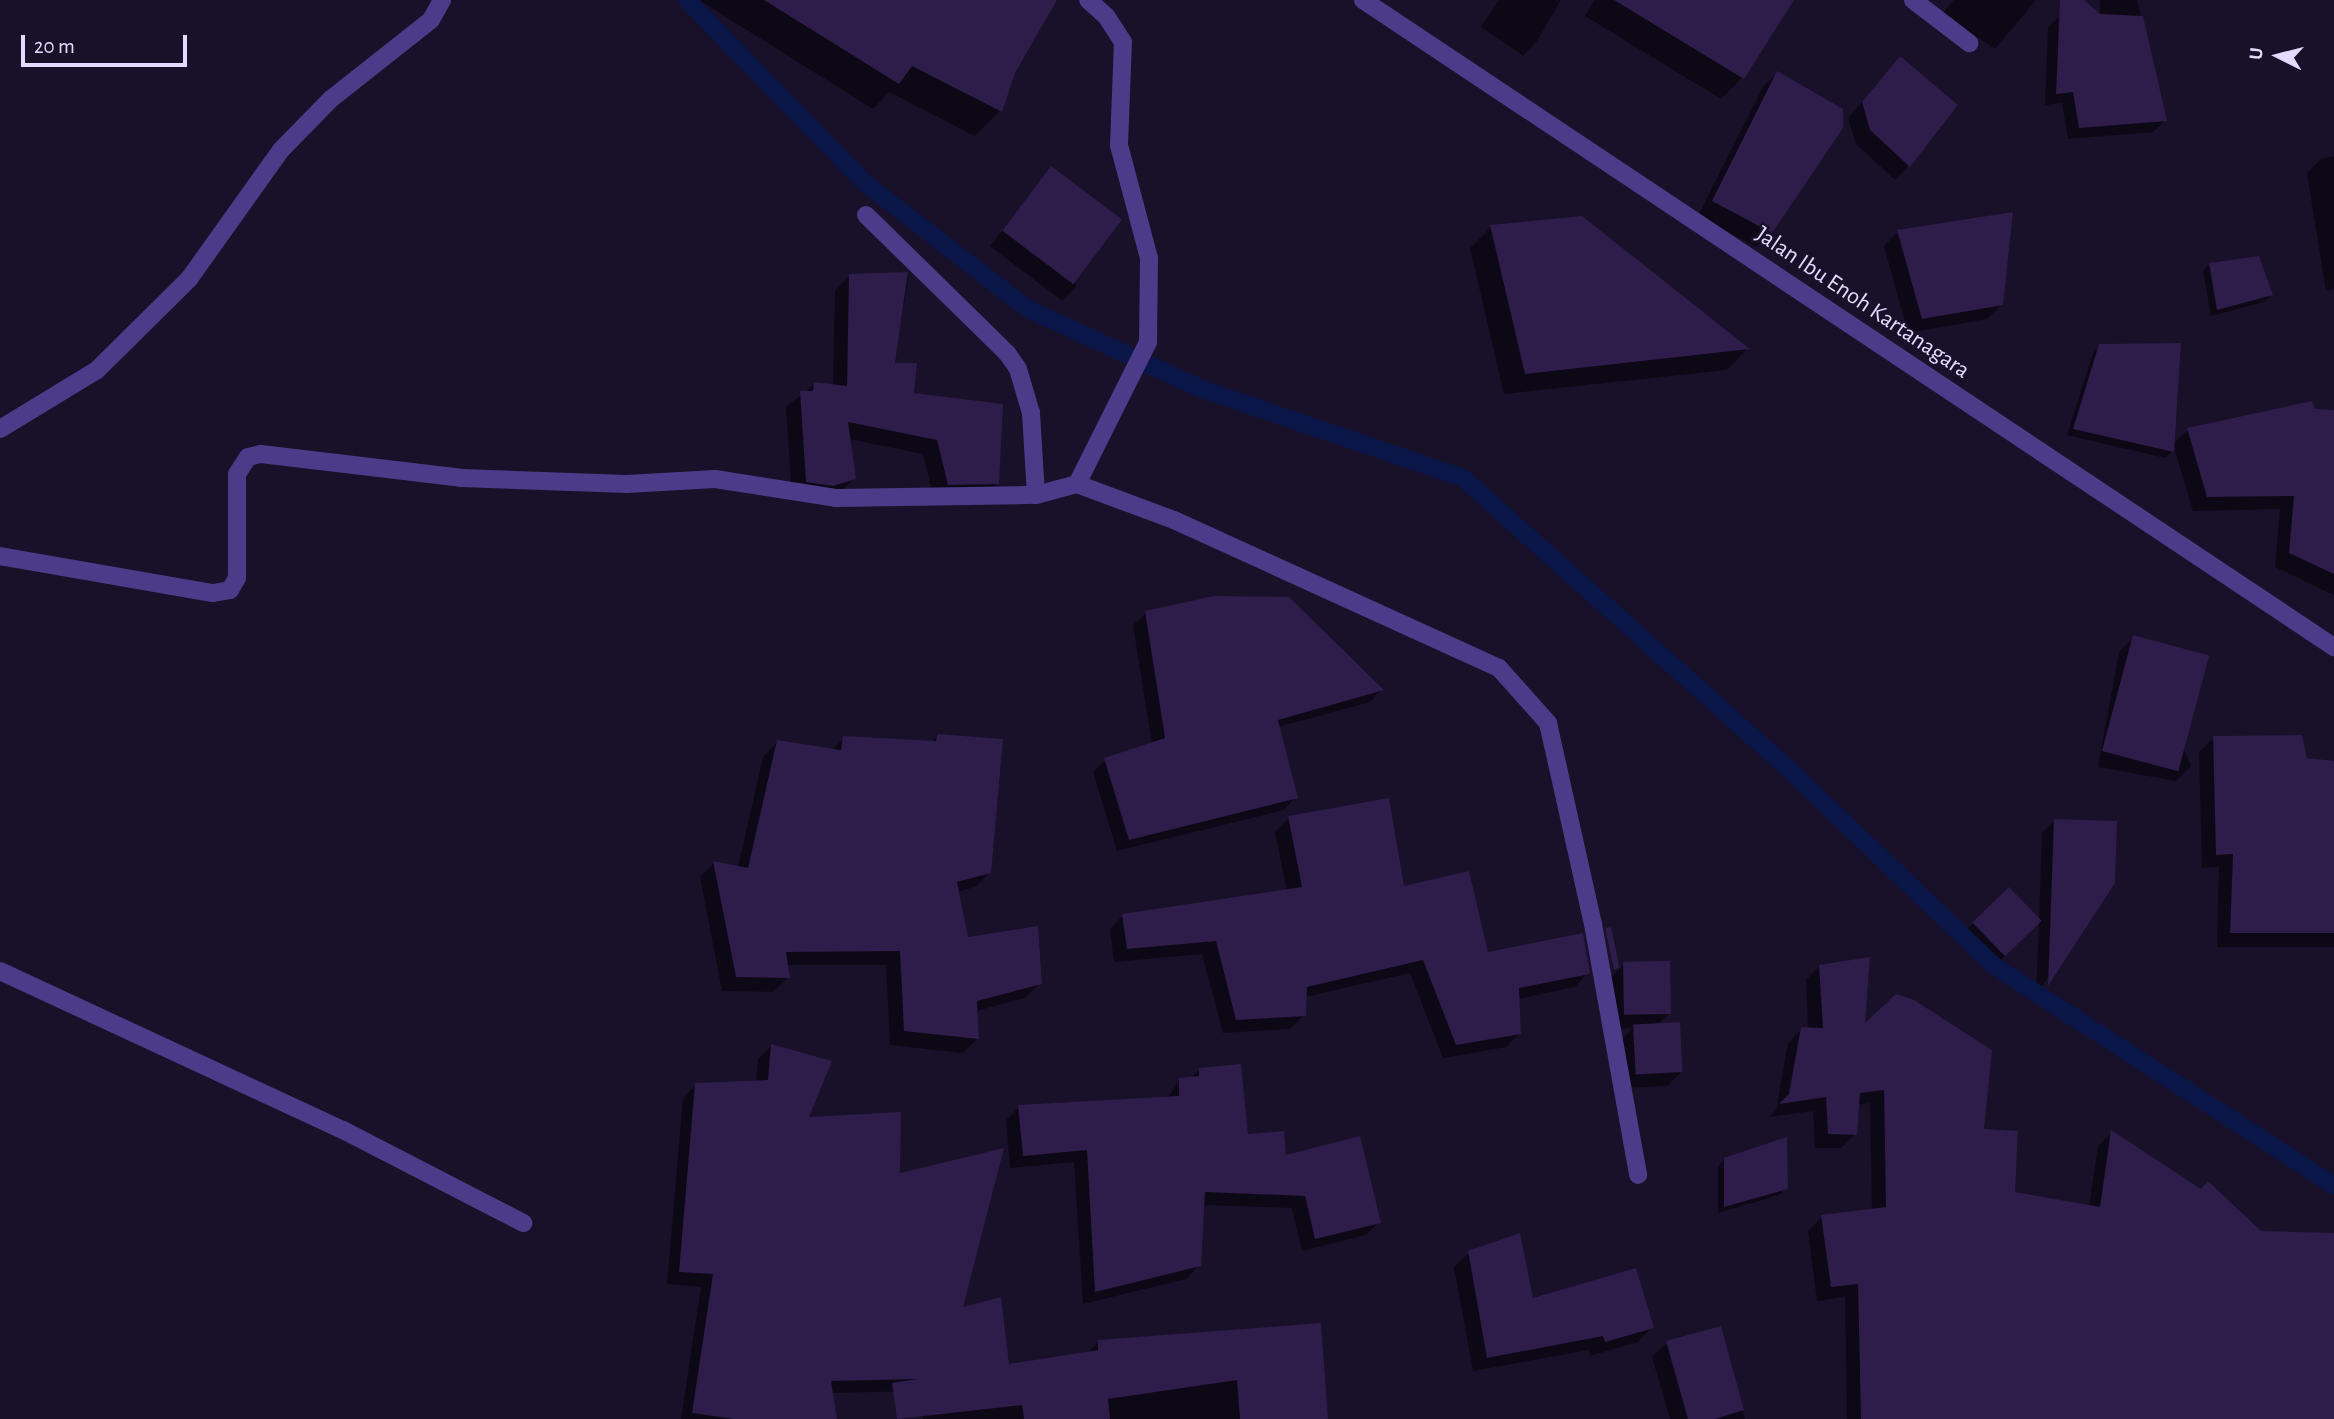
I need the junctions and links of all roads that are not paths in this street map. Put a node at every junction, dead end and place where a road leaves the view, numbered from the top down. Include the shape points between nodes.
1 (442, 0) edge
2 (1088, 0) edge
3 (1363, 0) edge
4 (1913, 0) edge
5 (1969, 43) dead end
6 (866, 215) dead end
7 (0, 429) edge
8 (1077, 484) junction
9 (1036, 495) junction
10 (0, 556) edge
11 (2334, 646) edge
12 (0, 971) edge
13 (1638, 1175) dead end
14 (523, 1223) dead end

1 - 7 street via 432,20 331,99 281,150 189,279 106,361
2 - 8 street via 1107,16 1123,42 1119,145 1149,258 1148,342
3 - 11 street, Jalan Ibu Enoh Kartanagara
4 - 5 street
6 - 9 street via 1018,369 1031,413
8 - 9 street
8 - 13 street via 1174,520 1499,668 1548,723 1593,924
9 - 10 street via 836,498 715,479 627,484 461,478 261,454 248,457 237,474 237,578 230,590 213,593
12 - 14 street via 343,1130

